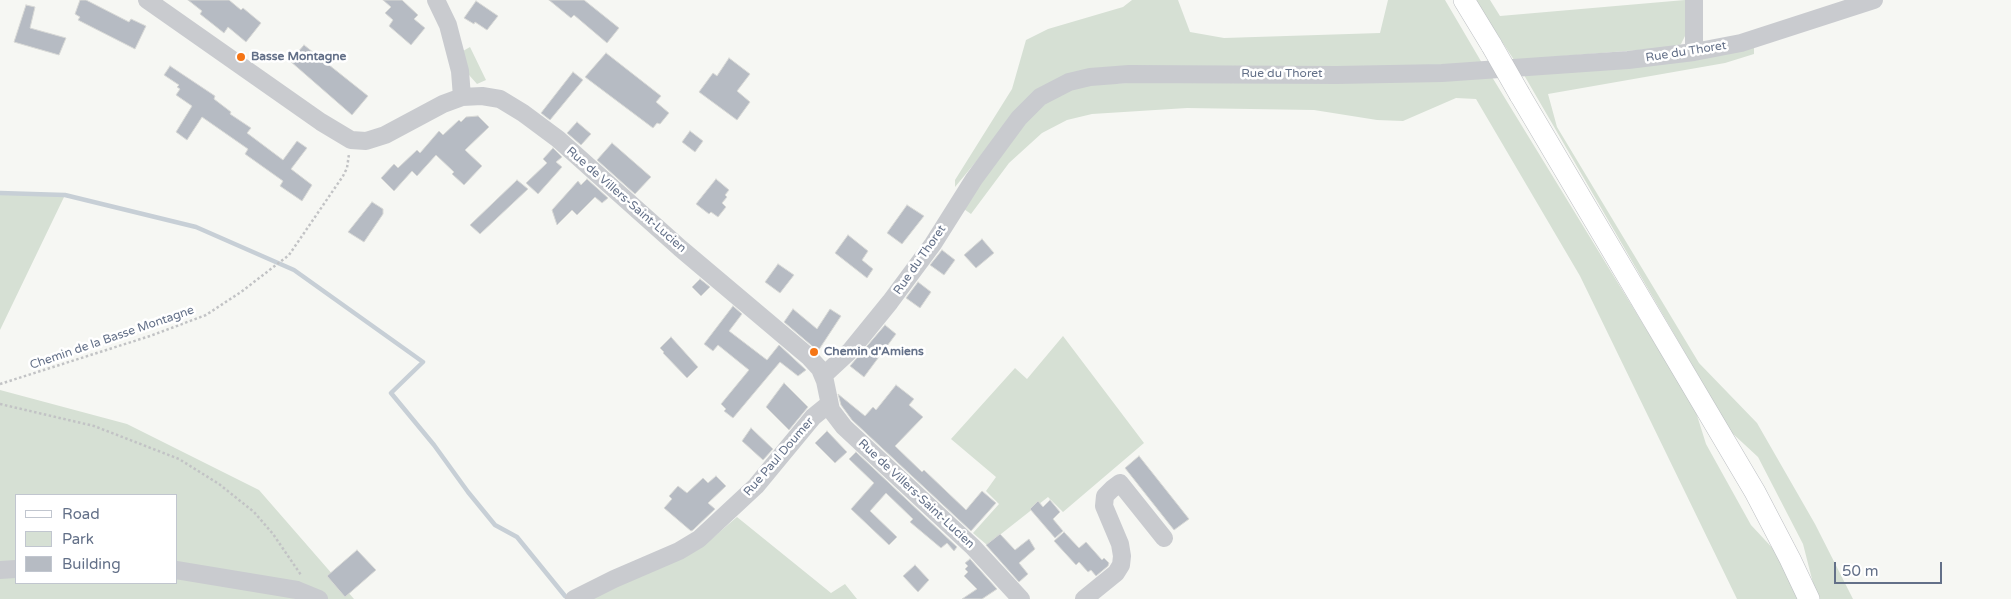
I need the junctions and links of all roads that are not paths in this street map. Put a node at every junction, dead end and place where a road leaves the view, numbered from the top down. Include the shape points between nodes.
1 (147, 0) edge
2 (1464, 0) edge
3 (1694, 0) edge
4 (1874, 0) edge
5 (439, 2) edge
6 (1694, 52) junction
7 (462, 97) junction
8 (823, 376) junction
9 (829, 404) junction
10 (1164, 538) dead end
11 (15, 569) edge
12 (0, 570) edge
13 (178, 570) edge
14 (319, 599) edge
15 (574, 599) edge
16 (1021, 599) edge
17 (1084, 599) edge
18 (1809, 599) edge

1 - 7 street, Rue de Villers-Saint-Lucien via 351,140 375,139
2 - 18 main road, bridge via 1755,492
3 - 6 street
4 - 6 street, Rue du Thoret via 1762,37
5 - 7 street via 457,58
6 - 8 street, Rue du Thoret via 1613,62 1464,72 1146,73 1090,77 1069,82 1040,97 1020,118 890,302 846,356
7 - 8 street, Rue de Villers-Saint-Lucien via 500,99 540,125 803,352
8 - 9 street, Rue de Villers-Saint-Lucien
9 - 15 street, Rue Paul Doumer via 813,417 756,486 699,539
9 - 16 street, Rue de Villers-Saint-Lucien via 844,427 974,547
10 - 17 street via 1120,482 1105,496 1104,506 1120,544 1121,565 1116,573
11 - 12 street
13 - 14 street via 297,590

